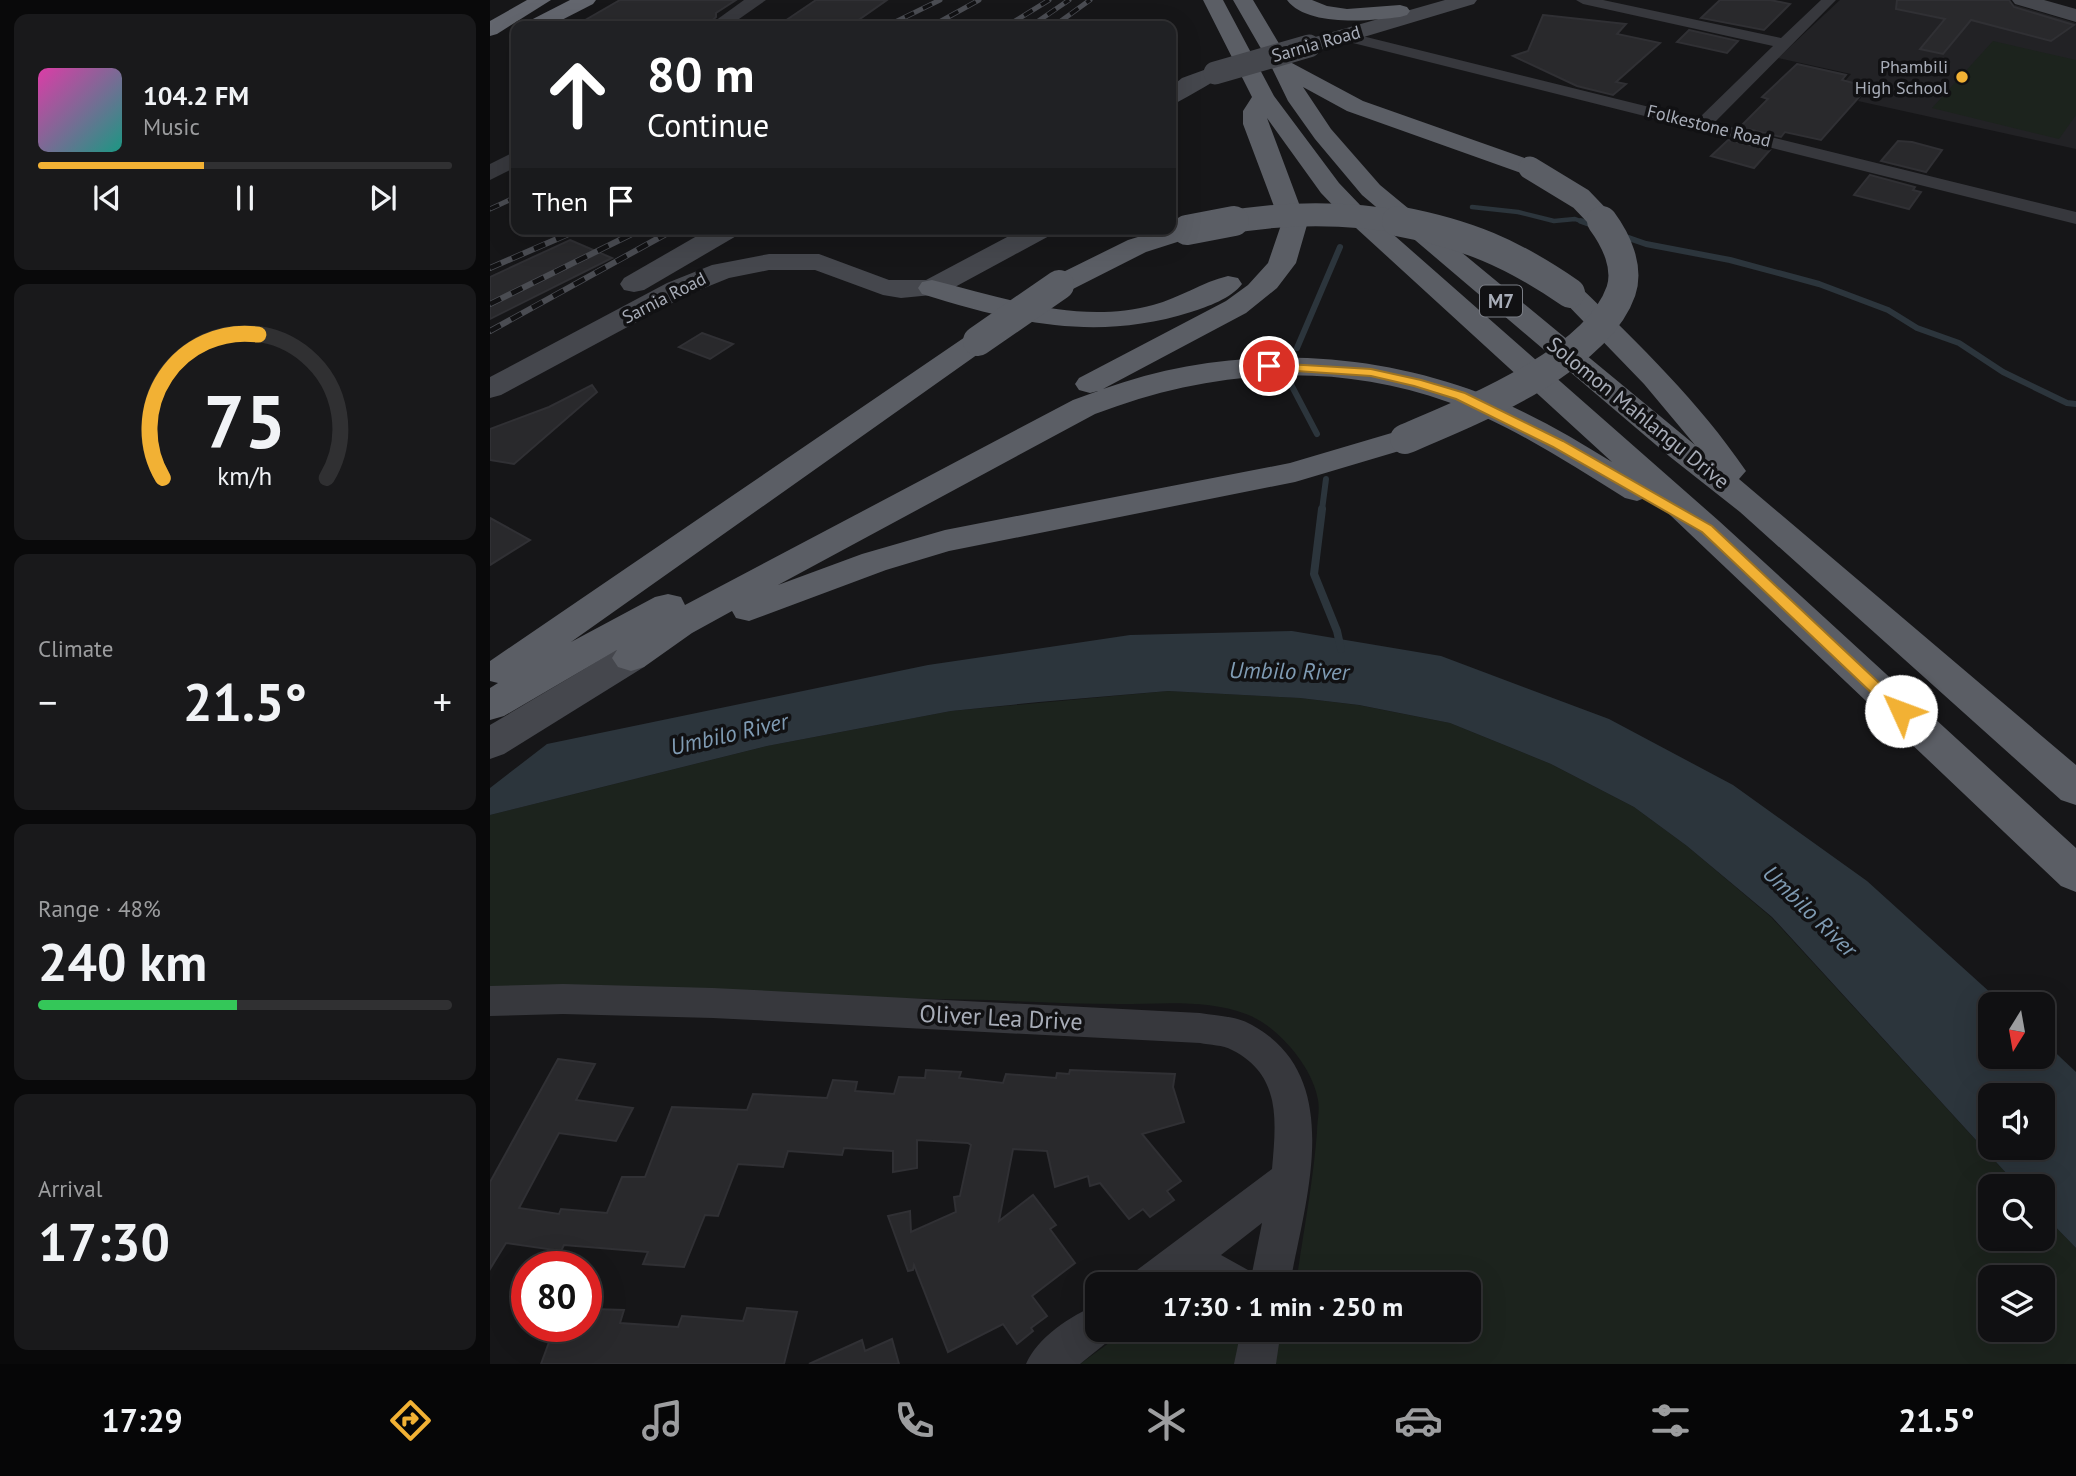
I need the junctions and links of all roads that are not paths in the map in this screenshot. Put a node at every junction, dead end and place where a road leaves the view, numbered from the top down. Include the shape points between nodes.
1 (541, 0) edge
2 (571, 0) edge
3 (586, 0) edge
4 (757, 0) edge
5 (776, 0) edge
6 (1213, 0) edge
7 (1243, 0) edge
8 (1296, 0) edge
9 (1440, 0) edge
10 (1467, 0) edge
11 (1583, 0) edge
12 (1829, 0) edge
13 (2022, 0) edge
14 (1400, 11) junction
15 (2076, 16) edge
16 (516, 21) edge
17 (535, 21) edge
18 (544, 21) edge
19 (725, 21) edge
20 (744, 21) edge
21 (511, 25) edge
22 (1334, 34) junction
23 (511, 36) edge
24 (491, 42) edge
25 (1785, 44) junction
26 (1282, 66) junction
27 (1210, 70) junction
28 (1176, 75) edge
29 (1176, 94) edge
30 (1263, 97) junction
31 (1703, 124) junction
32 (511, 161) edge
33 (490, 173) edge
34 (1279, 190) junction
35 (2075, 214) edge
36 (1176, 234) edge
37 (1031, 235) edge
38 (1173, 235) edge
39 (722, 238) edge
40 (819, 262) junction
41 (932, 288) junction
42 (490, 364) edge
43 (490, 389) edge
44 (1752, 505) junction
45 (1707, 529) junction
46 (631, 659) junction
47 (490, 681) edge
48 (490, 706) edge
49 (490, 744) edge
50 (2076, 789) edge
51 (2076, 874) edge
52 (490, 1001) edge
53 (1290, 1178) junction
54 (1166, 1272) edge
55 (1176, 1272) edge
56 (1213, 1272) edge
57 (1272, 1272) edge
58 (1085, 1334) edge
59 (1259, 1342) edge
60 (1047, 1364) edge
61 (1255, 1364) edge

1 - 16 highway
2 - 17 highway
3 - 18 highway
4 - 19 street
5 - 20 street
6 - 30 highway, Solomon Mahlangu Drive / M7
7 - 26 highway, Solomon Mahlangu Drive / M7
8 - 14 highway via 1339,14
8 - 22 highway
9 - 14 main road, Sarnia Road
10 - 22 main road, Sarnia Road
11 - 25 street
12 - 25 street
13 - 15 main road
14 - 22 main road, Sarnia Road
21 - 24 highway
22 - 27 main road, Sarnia Road, bridge
22 - 31 street, Folkestone Road
23 - 24 highway
25 - 31 street
26 - 44 highway, Solomon Mahlangu Drive / M7 via 1307,112 1370,190
26 - 46 highway, bridge via 1355,106 1530,168 1575,194 1604,221 1622,259 1624,277 1611,313 1548,368 1461,416 1405,439 1295,472 933,544 798,590
27 - 28 main road, Sarnia Road
27 - 29 main road, Sarnia Road
30 - 34 highway via 1255,111 1255,124
30 - 45 highway, Solomon Mahlangu Drive / M7 via 1330,188 1375,234
31 - 35 street, Folkestone Road
32 - 33 street
34 - 41 highway via 1273,236 1260,260 1213,293 1165,311 1106,321 1063,320 1016,313
34 - 48 highway via 1294,226 1291,242 1279,271 1236,307 631,626
36 - 44 highway, bridge via 1289,215 1357,218 1411,225 1513,256 1547,274 1628,350 1703,434
37 - 41 main road, Sarnia Road
38 - 47 highway, bridge via 1110,258 1059,285
39 - 40 main road via 741,254 788,253
39 - 41 main road, Sarnia Road via 820,244
39 - 42 main road, Sarnia Road
40 - 41 main road, Sarnia Road via 883,287
40 - 43 main road, Sarnia Road via 755,264 709,275
44 - 50 highway, Solomon Mahlangu Drive / M7
45 - 46 highway via 1558,444 1461,396 1371,373 1269,366 1216,370 1150,383 1084,407 712,606
45 - 51 highway, Solomon Mahlangu Drive / M7
46 - 49 main road
52 - 53 street, Oliver Lea Drive via 713,1003 1200,1028 1239,1035 1267,1055 1289,1088 1295,1119
53 - 54 street
53 - 57 street, Oliver Lea Drive
55 - 56 street
58 - 60 street
59 - 61 street

